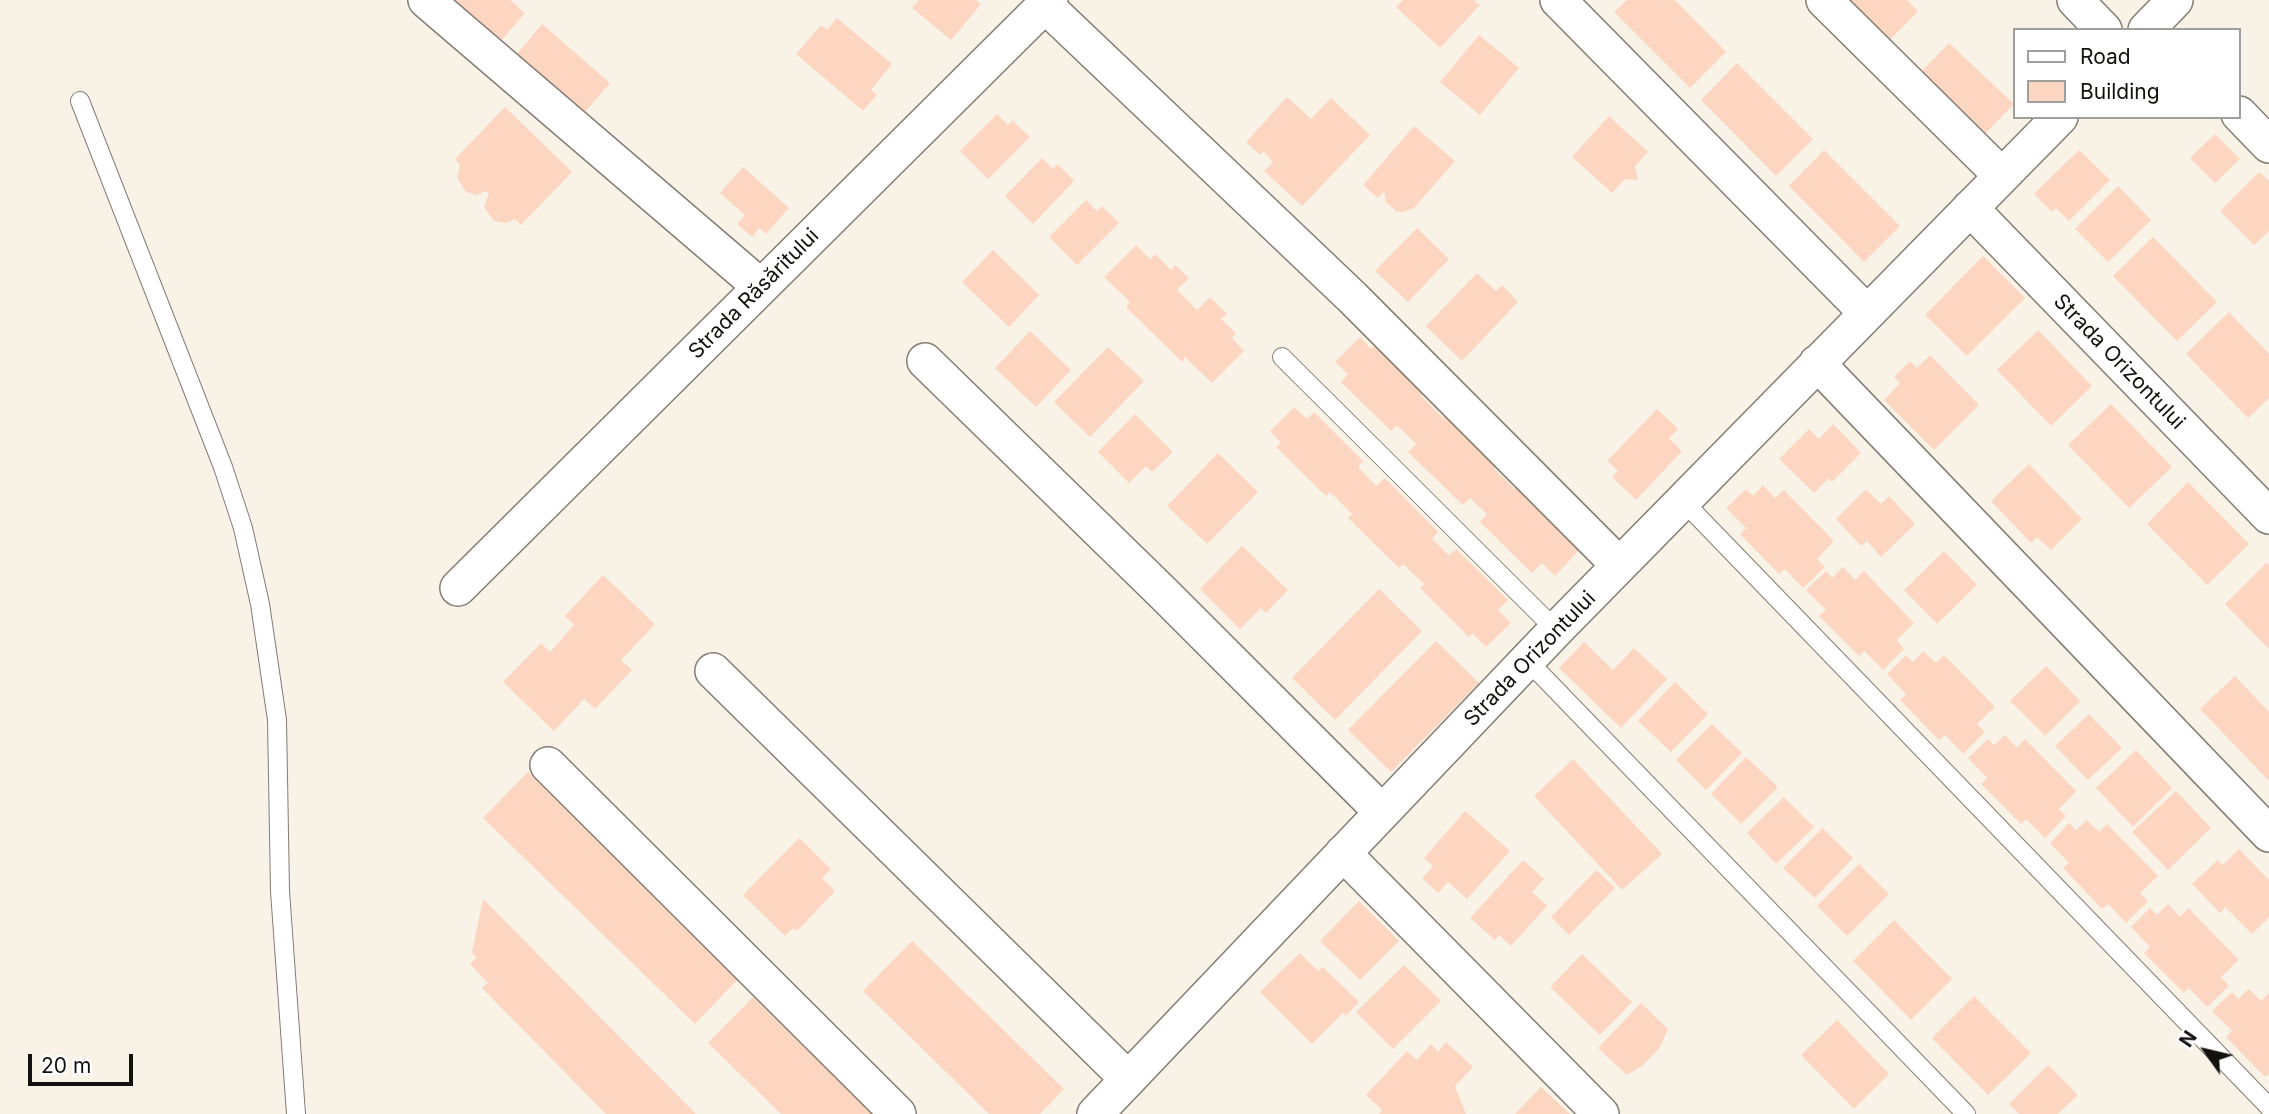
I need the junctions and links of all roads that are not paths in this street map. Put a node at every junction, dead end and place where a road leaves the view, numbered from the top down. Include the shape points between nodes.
1 (426, 0) edge
2 (1558, 0) edge
3 (1824, 0) edge
4 (2074, 0) edge
5 (1037, 5) edge
6 (2102, 28) edge
7 (80, 102) dead end
8 (2241, 116) edge
9 (2058, 119) edge
10 (2269, 145) edge
11 (2002, 176) junction
12 (1970, 208) junction
13 (761, 287) junction
14 (1866, 312) junction
15 (1282, 357) dead end
16 (925, 361) dead end
17 (1817, 363) junction
18 (1682, 500) junction
19 (2269, 516) edge
20 (1619, 565) junction
21 (458, 588) dead end
22 (1556, 630) junction
23 (1528, 661) junction
24 (713, 671) dead end
25 (548, 765) dead end
26 (1382, 812) junction
27 (2269, 834) edge
28 (1343, 853) junction
29 (1128, 1079) junction
30 (2269, 1107) edge
31 (296, 1114) edge
32 (898, 1114) edge
33 (1095, 1114) edge
34 (1601, 1114) edge
35 (1966, 1114) edge

1 - 13 street
2 - 14 street
3 - 11 street
4 - 6 street
5 - 13 street, Strada Răsăritului
5 - 20 street via 1353,298
7 - 31 lane via 223,467 260,604 277,720 280,891
8 - 10 street
9 - 11 street, Strada Orizontului
11 - 12 street, Strada Orizontului
12 - 14 street, Strada Orizontului
12 - 19 street, Strada Orizontului
13 - 21 street, Strada Răsăritului
14 - 17 street, Strada Orizontului
15 - 22 lane
16 - 26 street
17 - 18 street, Strada Orizontului
17 - 27 street
18 - 20 street, Strada Orizontului
18 - 30 lane
20 - 22 street, Strada Orizontului
22 - 23 street, Strada Orizontului
23 - 26 street, Strada Orizontului
23 - 35 lane
24 - 29 street
25 - 32 street
26 - 28 street, Strada Orizontului
28 - 29 street, Strada Orizontului
28 - 34 street
29 - 33 street, Strada Orizontului

